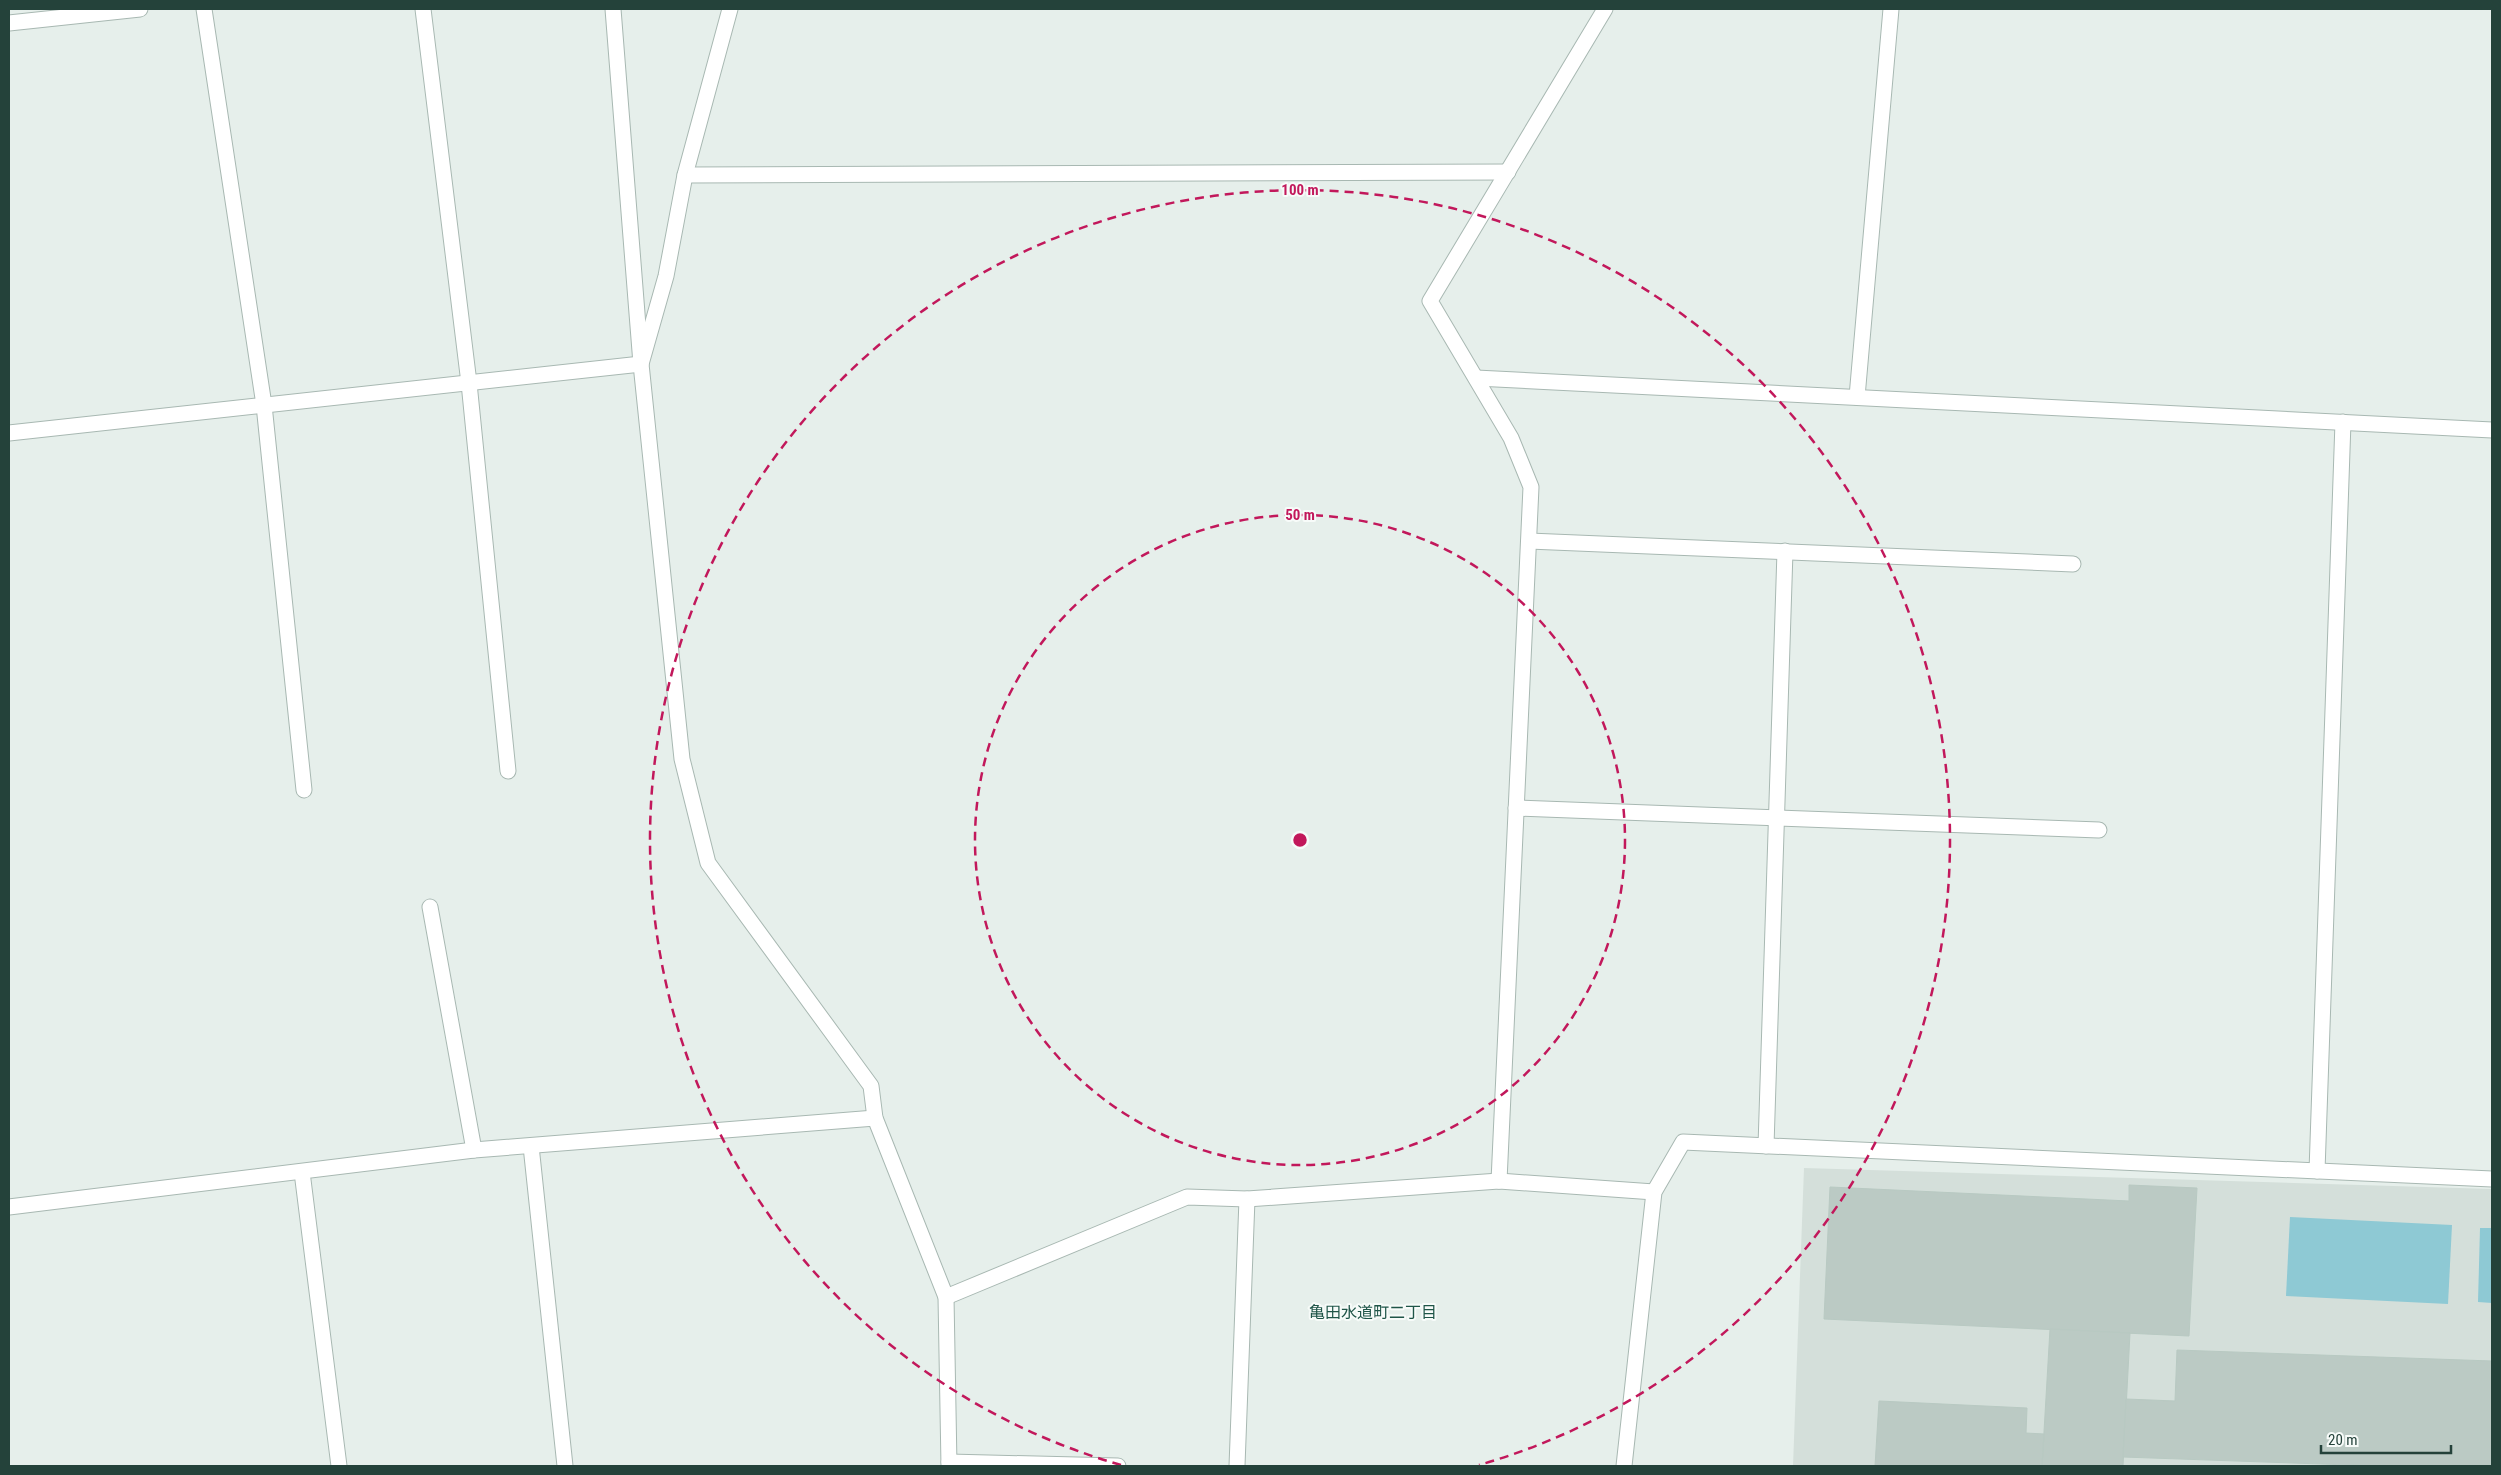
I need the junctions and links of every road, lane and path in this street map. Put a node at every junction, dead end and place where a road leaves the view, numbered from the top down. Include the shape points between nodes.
1 (140, 9) edge
2 (204, 9) edge
3 (423, 9) edge
4 (613, 9) edge
5 (730, 9) edge
6 (1605, 9) edge
7 (1891, 9) edge
8 (9, 23) edge
9 (1508, 172) junction
10 (685, 175) junction
11 (641, 364) junction
12 (1476, 378) junction
13 (469, 383) junction
14 (1857, 397) junction
15 (264, 405) junction
16 (2344, 422) junction
17 (2492, 430) edge
18 (9, 433) edge
19 (1529, 541) junction
20 (1785, 551) junction
21 (2073, 564) dead end
22 (508, 771) dead end
23 (304, 790) dead end
24 (1516, 808) junction
25 (1776, 818) junction
26 (2099, 830) dead end
27 (430, 907) dead end
28 (874, 1118) junction
29 (531, 1146) junction
30 (1766, 1146) junction
31 (474, 1150) junction
32 (2317, 1171) junction
33 (302, 1172) junction
34 (2492, 1179) edge
35 (1499, 1182) junction
36 (1654, 1192) junction
37 (1248, 1199) junction
38 (9, 1207) edge
39 (946, 1297) junction
40 (949, 1464) edge
41 (1045, 1465) edge
42 (339, 1466) edge
43 (565, 1466) edge
44 (1118, 1466) edge
45 (1237, 1466) edge
46 (1624, 1466) edge

1 - 8 street
2 - 15 street
3 - 13 street
4 - 11 street
5 - 10 street
6 - 9 street
7 - 14 street
9 - 10 street
9 - 12 street via 1430,301
10 - 11 street via 666,276
11 - 13 street
11 - 28 street via 682,759 708,863 871,1086
12 - 14 street
12 - 19 street via 1511,438 1530,487
13 - 15 street
13 - 22 street
14 - 16 street
15 - 18 street
15 - 23 street
16 - 17 street
16 - 32 street
19 - 20 street
19 - 24 street
20 - 21 street
20 - 25 street
24 - 25 street
24 - 35 street
25 - 26 street
25 - 30 street
27 - 31 street
28 - 29 street
28 - 39 street
29 - 31 street
29 - 43 street
30 - 32 street
30 - 36 street via 1683,1142
31 - 33 street
32 - 34 street
33 - 38 street
33 - 42 street
35 - 36 street
35 - 37 street
36 - 46 street
37 - 39 street via 1187,1197
37 - 45 street
39 - 40 street
40 - 41 street
41 - 44 street

